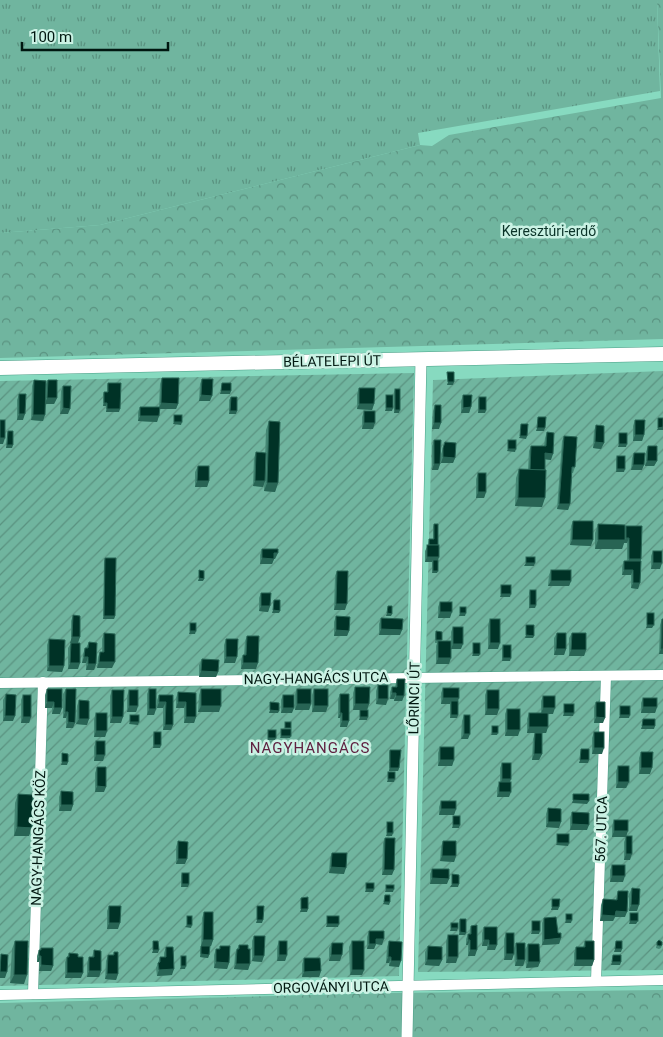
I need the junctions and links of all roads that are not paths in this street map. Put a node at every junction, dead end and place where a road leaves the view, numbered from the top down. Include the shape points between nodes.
1 (663, 354) edge
2 (421, 359) junction
3 (0, 368) edge
4 (663, 675) edge
5 (606, 676) junction
6 (414, 677) junction
7 (43, 682) junction
8 (0, 683) edge
9 (663, 980) edge
10 (596, 981) junction
11 (408, 986) junction
12 (34, 994) junction
13 (0, 995) edge
14 (407, 1037) edge

1 - 2 main road, BÉLATELEPI ÚT
2 - 3 main road, BÉLATELEPI ÚT
2 - 6 street, LŐRINCI ÚT
4 - 5 street, NAGY-HANGÁCS UTCA
5 - 6 street, NAGY-HANGÁCS UTCA
5 - 10 street, 567. UTCA
6 - 7 street, NAGY-HANGÁCS UTCA
6 - 11 street, LŐRINCI ÚT
7 - 8 street, NAGY-HANGÁCS UTCA
7 - 12 street, NAGY-HANGÁCS KÖZ
9 - 10 street, ORGOVÁNYI UTCA
10 - 11 street, ORGOVÁNYI UTCA
11 - 12 street, ORGOVÁNYI UTCA
11 - 14 street, LŐRINCI ÚT
12 - 13 street, ORGOVÁNYI UTCA

